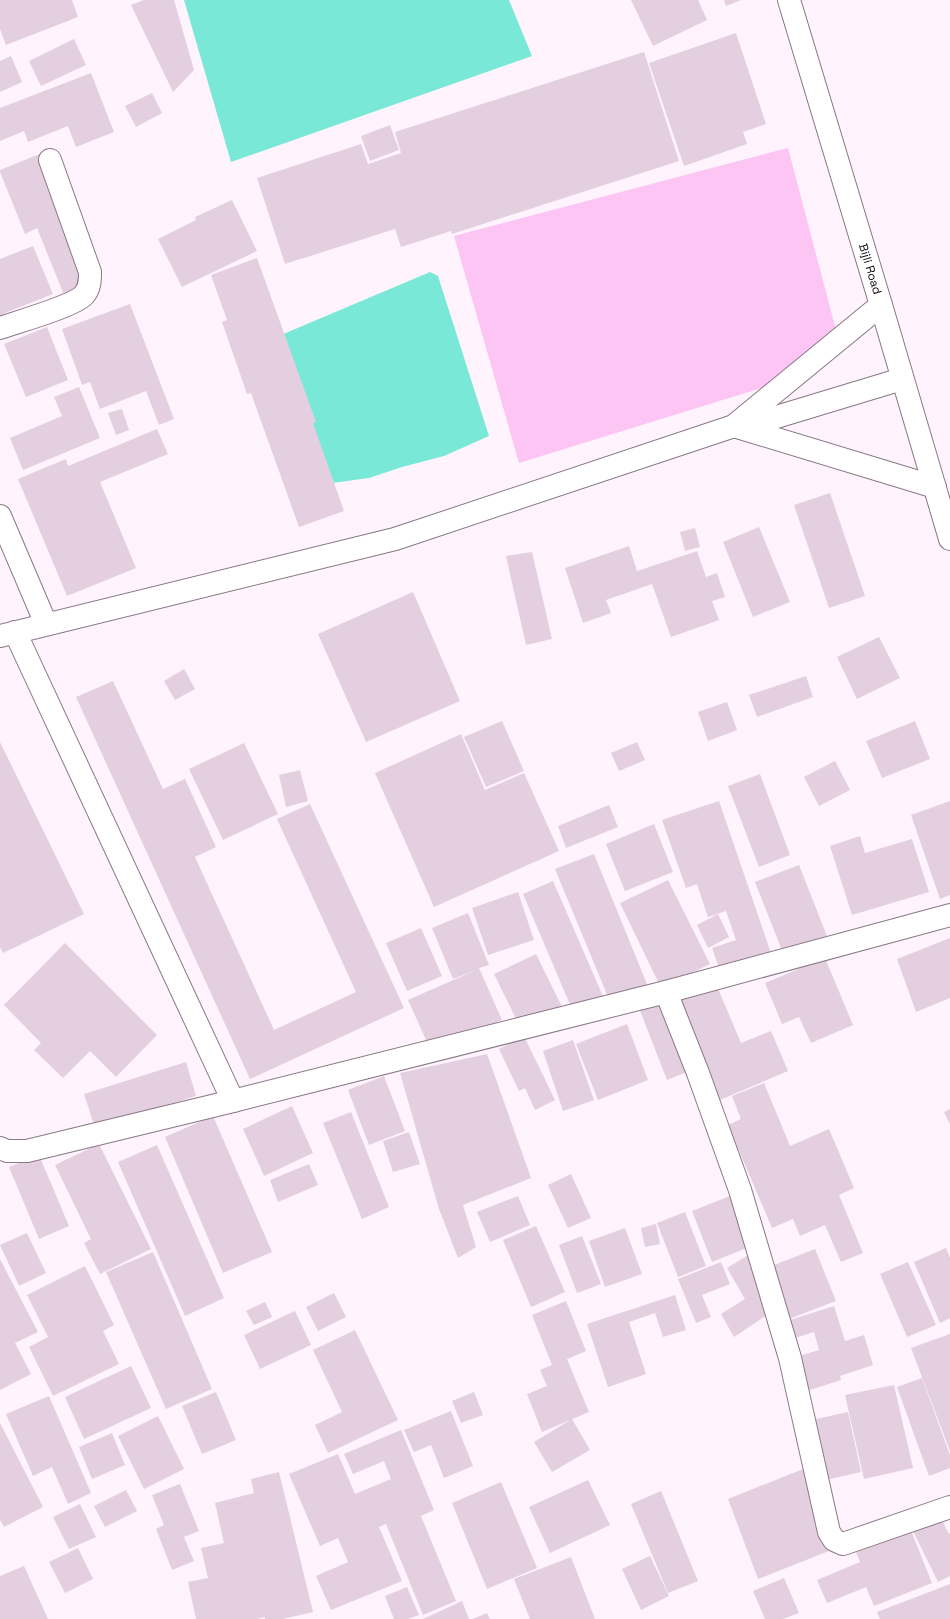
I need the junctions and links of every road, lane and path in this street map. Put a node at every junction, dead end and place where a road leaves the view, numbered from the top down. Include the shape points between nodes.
1 (789, 0) edge
2 (50, 160) dead end
3 (881, 305) junction
4 (0, 328) edge
5 (902, 379) junction
6 (734, 426) junction
7 (935, 487) junction
8 (0, 516) edge
9 (949, 529) edge
10 (46, 624) junction
11 (8, 634) edge
12 (950, 915) edge
13 (666, 992) junction
14 (233, 1101) junction
15 (0, 1148) edge
16 (950, 1507) edge

1 - 3 street, Bijli Road
2 - 4 street via 90,272 90,284 84,295 70,304
3 - 5 street, Bijli Road
3 - 6 street
5 - 6 street via 773,418
5 - 7 street, Bijli Road
6 - 7 street
6 - 10 street via 395,539
7 - 9 street, Bijli Road
8 - 10 street
10 - 11 street
11 - 14 street
12 - 13 street
13 - 14 street
13 - 16 street via 742,1197 790,1358 829,1532 834,1540 843,1544
14 - 15 street via 27,1150 7,1151

